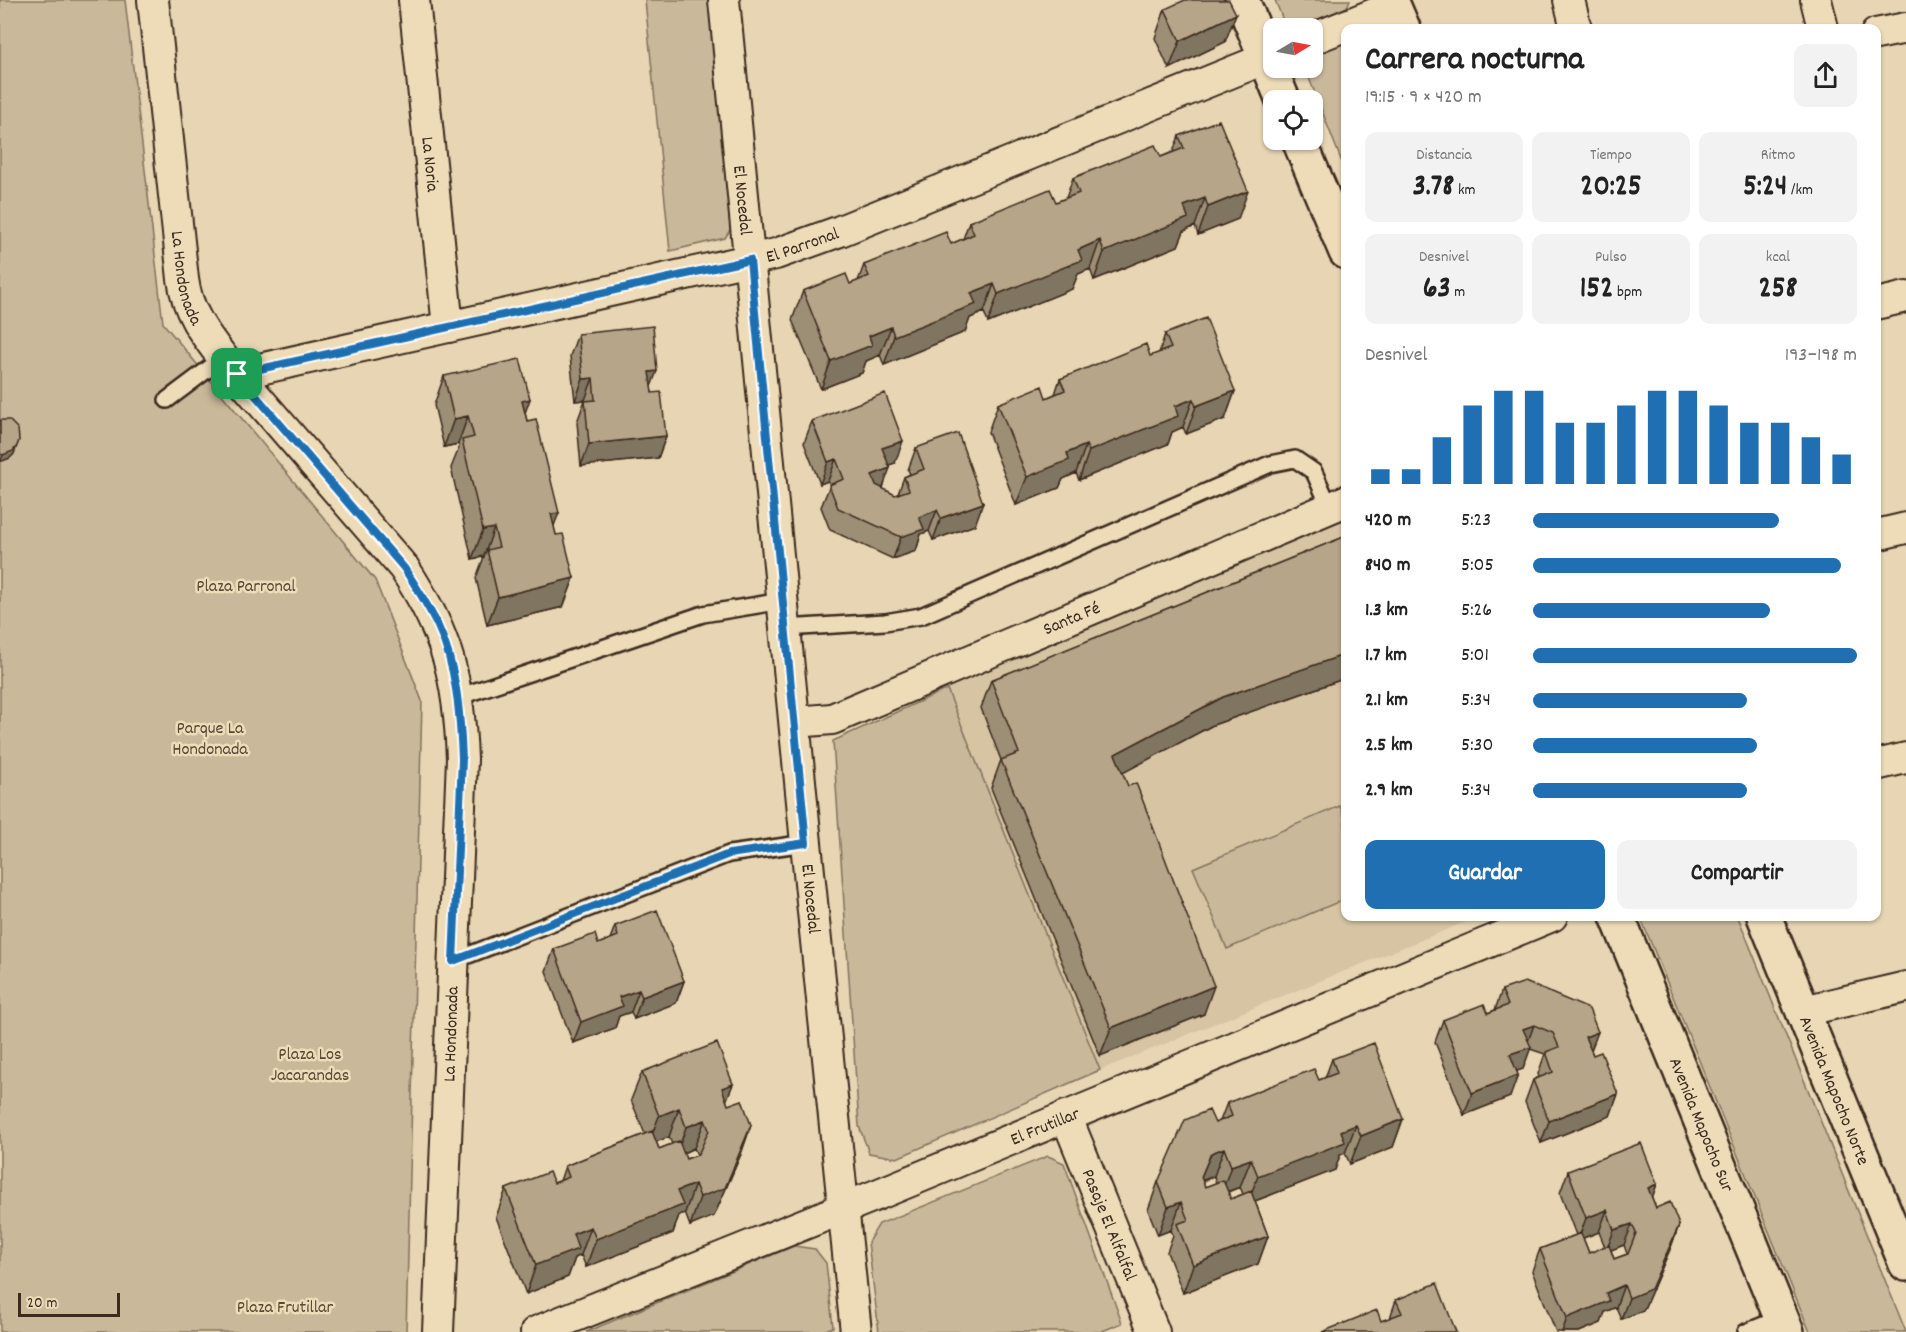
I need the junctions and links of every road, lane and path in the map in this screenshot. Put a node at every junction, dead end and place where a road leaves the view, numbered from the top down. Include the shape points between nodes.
1 (153, 0) edge
2 (414, 0) edge
3 (724, 0) edge
4 (1242, 0) edge
5 (1569, 0) edge
6 (1816, 0) edge
7 (1396, 12) edge
8 (1359, 24) edge
9 (1575, 24) edge
10 (1821, 24) edge
11 (1906, 28) edge
12 (1341, 30) edge
13 (1881, 33) edge
14 (1323, 35) edge
15 (1263, 42) edge
16 (1263, 59) edge
17 (1303, 150) edge
18 (1341, 240) edge
19 (750, 260) junction
20 (1906, 297) edge
21 (1881, 303) edge
22 (448, 327) junction
23 (230, 366) junction
24 (167, 400) dead end
25 (1338, 505) edge
26 (1906, 528) edge
27 (1881, 534) edge
28 (784, 614) junction
29 (458, 697) junction
30 (795, 722) junction
31 (1906, 758) edge
32 (1881, 764) edge
33 (806, 843) junction
34 (1539, 921) edge
35 (1619, 921) edge
36 (1766, 921) edge
37 (453, 961) junction
38 (1906, 987) edge
39 (1803, 1011) junction
40 (1066, 1116) junction
41 (844, 1209) junction
42 (1897, 1217) edge
43 (1906, 1264) edge
44 (1784, 1325) edge
45 (438, 1332) edge
46 (536, 1332) edge
47 (856, 1332) edge
48 (1154, 1332) edge
49 (1746, 1332) edge

1 - 23 street, La Hondonada via 185,294 195,320
2 - 22 street, La Noria
3 - 19 street, El Nocedal
4 - 15 street
5 - 9 street
6 - 10 street
7 - 8 street
11 - 13 street
12 - 14 street
16 - 19 street, El Parronal via 802,246
17 - 18 street
19 - 22 street, El Parronal
19 - 28 street, El Nocedal
20 - 21 street
22 - 23 street, El Parronal
23 - 24 lane
23 - 29 street, La Hondonada via 404,568 438,626
25 - 28 lane via 1314,472 1295,459 1270,464 921,616 885,622
25 - 30 street, Santa Fé via 832,719
26 - 27 street
28 - 29 lane via 703,614
28 - 30 street, El Nocedal
29 - 37 street, La Hondonada via 462,759
30 - 33 street, El Nocedal
31 - 32 street
33 - 37 lane via 729,854
33 - 41 street, El Nocedal
34 - 40 street, El Frutillar
35 - 44 street, Avenida Mapocho Sur
36 - 39 street, Avenida Mapocho Norte
37 - 45 street, La Hondonada
38 - 39 street
39 - 42 street, Avenida Mapocho Norte
40 - 41 street, El Frutillar
40 - 48 street, Pasaje El Alfalfal
41 - 46 street, El Frutillar
41 - 47 street, El Nocedal
42 - 43 street, Avenida Mapocho Norte
44 - 49 lane

